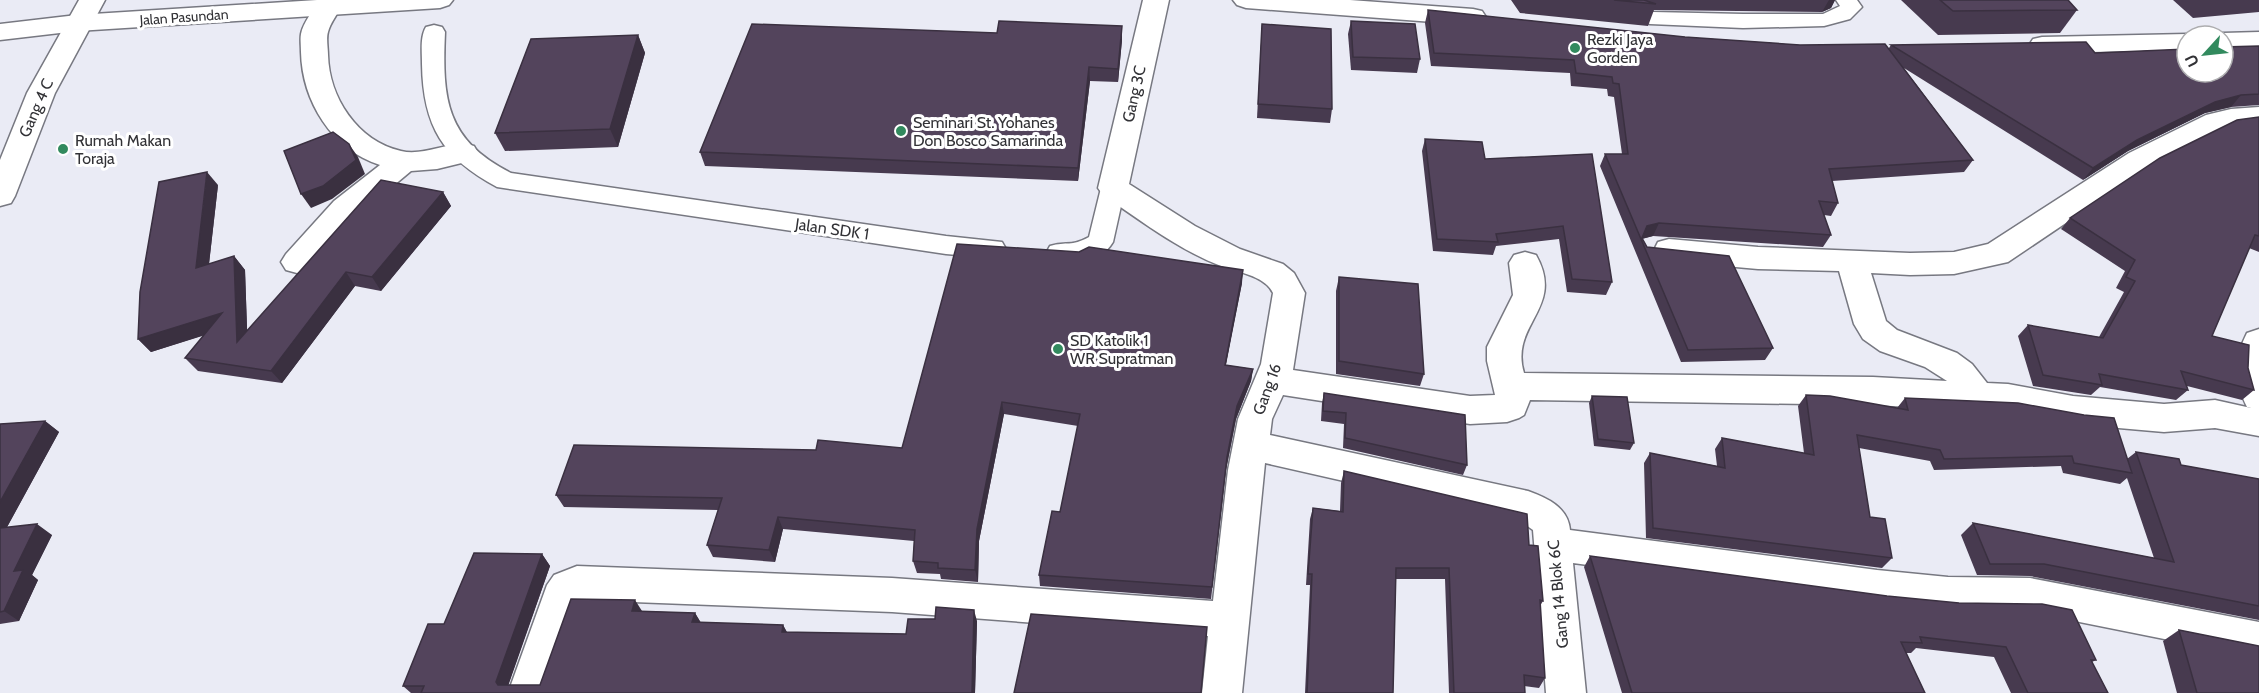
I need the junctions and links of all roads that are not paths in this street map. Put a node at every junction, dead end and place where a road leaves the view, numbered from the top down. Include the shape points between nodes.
1 (92, 0) edge
2 (440, 0) edge
3 (1156, 0) edge
4 (1246, 0) edge
5 (1626, 0) edge
6 (1846, 0) edge
7 (328, 7) junction
8 (1492, 19) edge
9 (77, 23) junction
10 (0, 32) edge
11 (434, 32) dead end
12 (1630, 34) edge
13 (2259, 40) edge
14 (2235, 41) edge
15 (2175, 42) edge
16 (1754, 45) edge
17 (2021, 45) edge
18 (2259, 116) edge
19 (464, 153) junction
20 (403, 162) junction
21 (1113, 188) junction
22 (0, 196) edge
23 (1653, 249) edge
24 (1852, 260) junction
25 (297, 262) dead end
26 (1525, 263) dead end
27 (2259, 342) edge
28 (1273, 380) junction
29 (1511, 386) junction
30 (1976, 396) junction
31 (2259, 397) edge
32 (2259, 422) edge
33 (1251, 445) junction
34 (1553, 543) junction
35 (1229, 620) junction
36 (2259, 640) edge
37 (528, 693) edge
38 (1222, 693) edge
39 (1566, 693) edge

1 - 9 street, Gang 4 C
2 - 7 street, Jalan Pasundan
3 - 21 street, Gang 3C
4 - 8 street
5 - 6 lane via 1638,13 1650,18 1743,21 1824,20 1851,7
7 - 9 street, Jalan Pasundan
7 - 20 street via 314,33 315,73 330,112 354,139 374,153
9 - 10 street, Jalan Pasundan
9 - 22 street, Gang 4 C via 41,93
11 - 19 lane via 432,79 447,128
12 - 16 street
13 - 14 street
15 - 17 street
18 - 24 street via 2216,122 2139,160 1997,254 1954,263
19 - 20 street
19 - 21 lane, Jalan SDK 1 via 506,181 946,245 1022,251 1080,254 1100,242
20 - 25 street via 345,209
21 - 28 street, Gang 16 via 1184,234 1229,257 1272,272 1283,281 1289,293
23 - 24 street via 1758,258
24 - 30 street via 1874,331 1886,340 1920,350 1950,366 1972,383
26 - 29 street via 1529,295 1507,337 1503,354
27 - 31 street via 2254,350 2253,368
28 - 29 street via 1482,411 1512,405
28 - 33 street, Gang 16 via 1256,419
29 - 30 street
30 - 32 street via 2084,411 2164,418 2215,414
33 - 34 street, Gang 14 Blok 6C via 1528,507 1551,523
33 - 35 street, Gang 16
34 - 36 street via 1877,587 1948,594 2030,595
34 - 39 street, Gang 14 Blok 6C
35 - 37 street via 892,596 578,583 567,588 561,597
35 - 38 street, Gang 16

